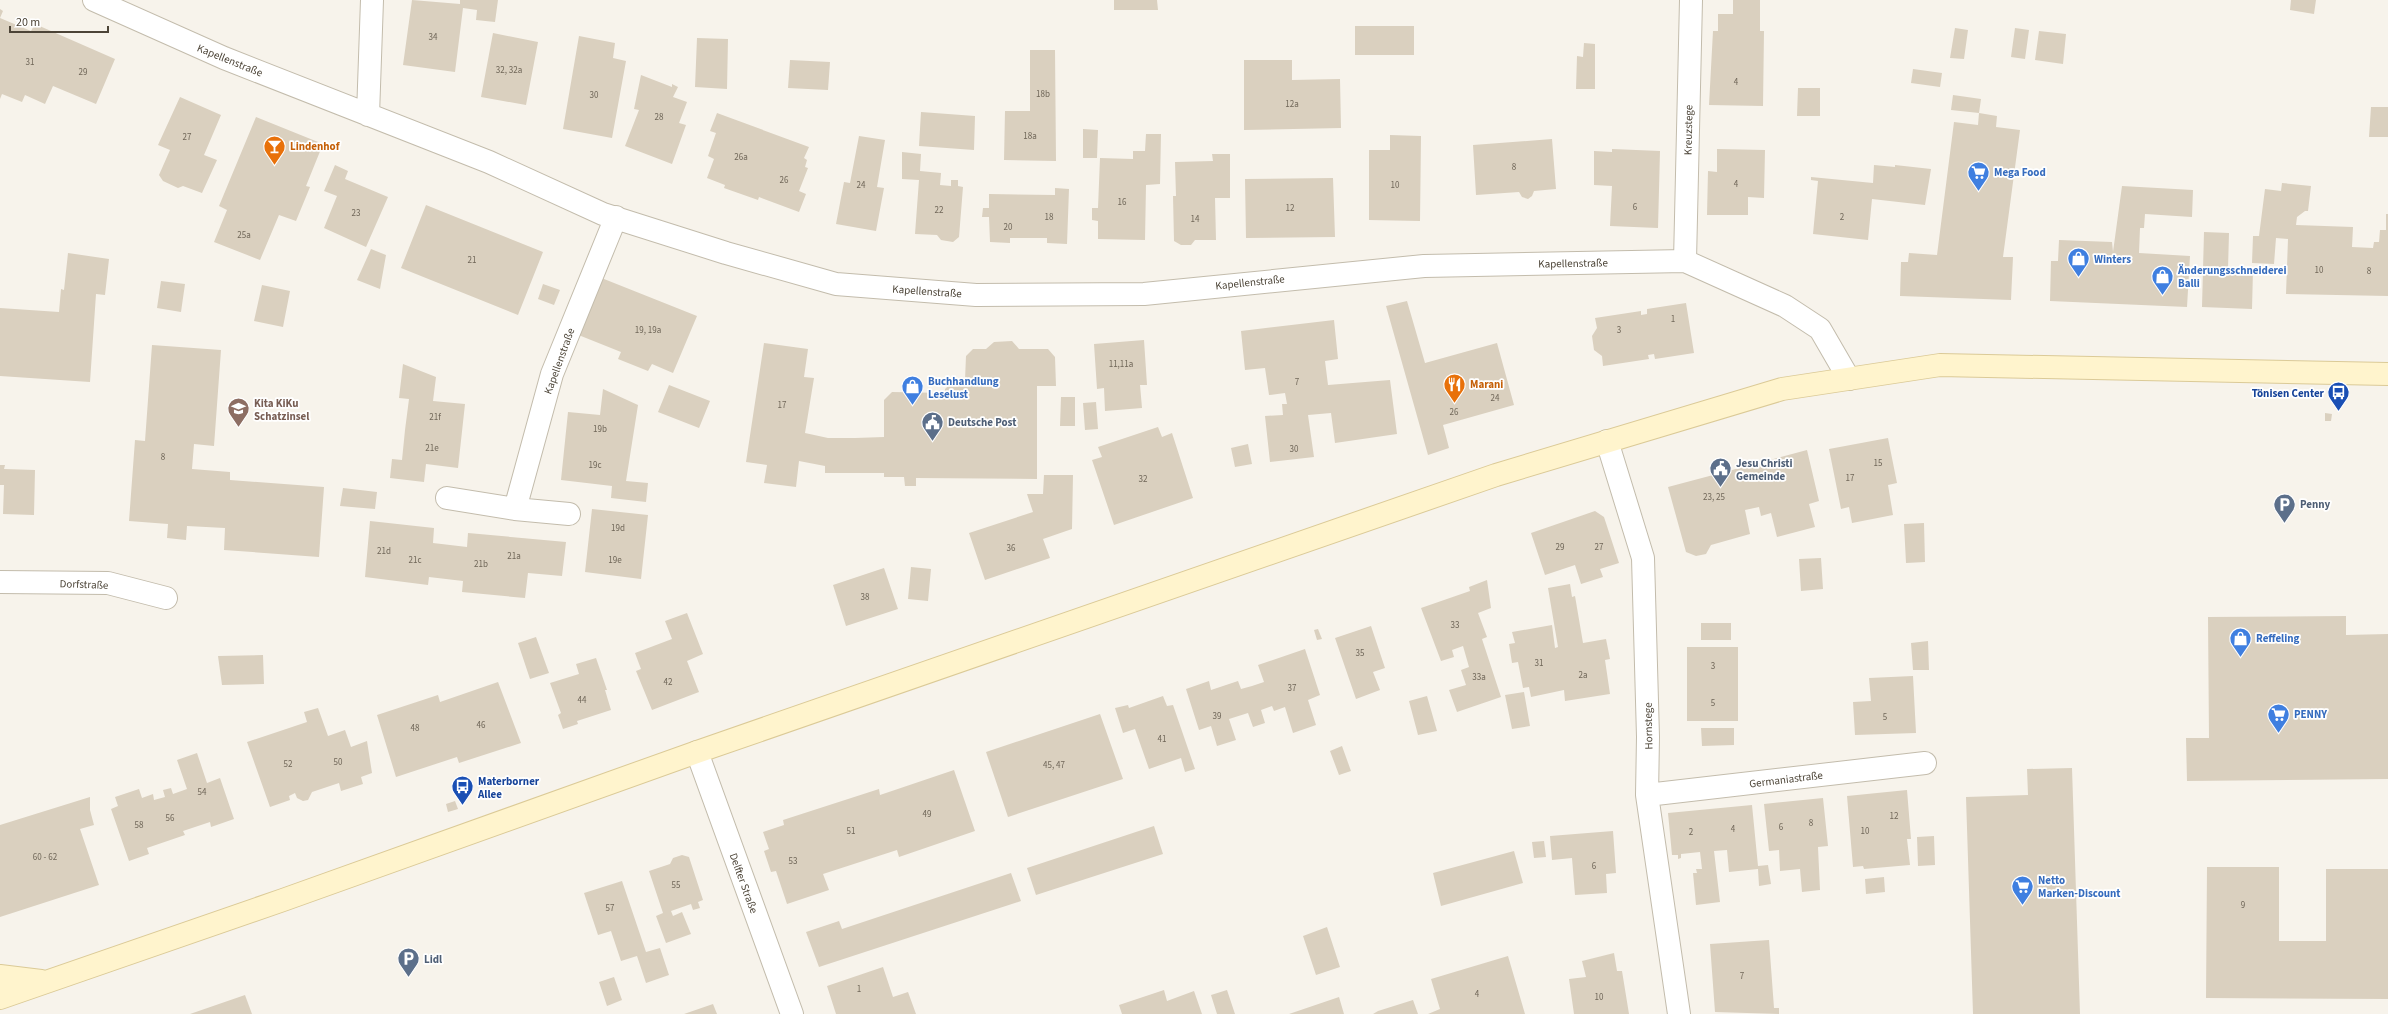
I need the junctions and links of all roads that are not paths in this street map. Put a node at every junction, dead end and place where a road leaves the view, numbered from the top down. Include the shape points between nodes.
1 (94, 0) edge
2 (372, 0) edge
3 (1691, 0) edge
4 (368, 115) junction
5 (616, 218) junction
6 (1685, 261) junction
7 (2388, 374) edge
8 (1849, 379) junction
9 (1607, 441) junction
10 (447, 498) dead end
11 (515, 510) junction
12 (569, 514) dead end
13 (0, 582) edge
14 (166, 598) dead end
15 (697, 752) junction
16 (1925, 763) dead end
17 (1647, 795) junction
18 (0, 976) edge
19 (48, 982) junction
20 (0, 998) edge
21 (792, 1014) edge
22 (1679, 1014) edge

1 - 4 street, Kapellenstraße via 224,58
2 - 4 street
3 - 6 street, Kreuzstege
4 - 5 street, Kapellenstraße via 489,162
5 - 6 street, Kapellenstraße via 836,284 976,295 1144,294 1424,266
5 - 11 street, Kapellenstraße via 552,374
6 - 8 street, Kapellenstraße via 1785,306 1820,329
7 - 8 main road via 1940,365
8 - 9 main road via 1782,389
9 - 15 main road via 1496,475
9 - 17 street, Hornstege via 1643,558
10 - 11 street
11 - 12 street
13 - 14 street, Dorfstraße via 108,583
15 - 19 main road
15 - 21 street, Delfter Straße
16 - 17 street, Germaniastraße
17 - 22 street, Hornstege
18 - 19 main road
19 - 20 main road

